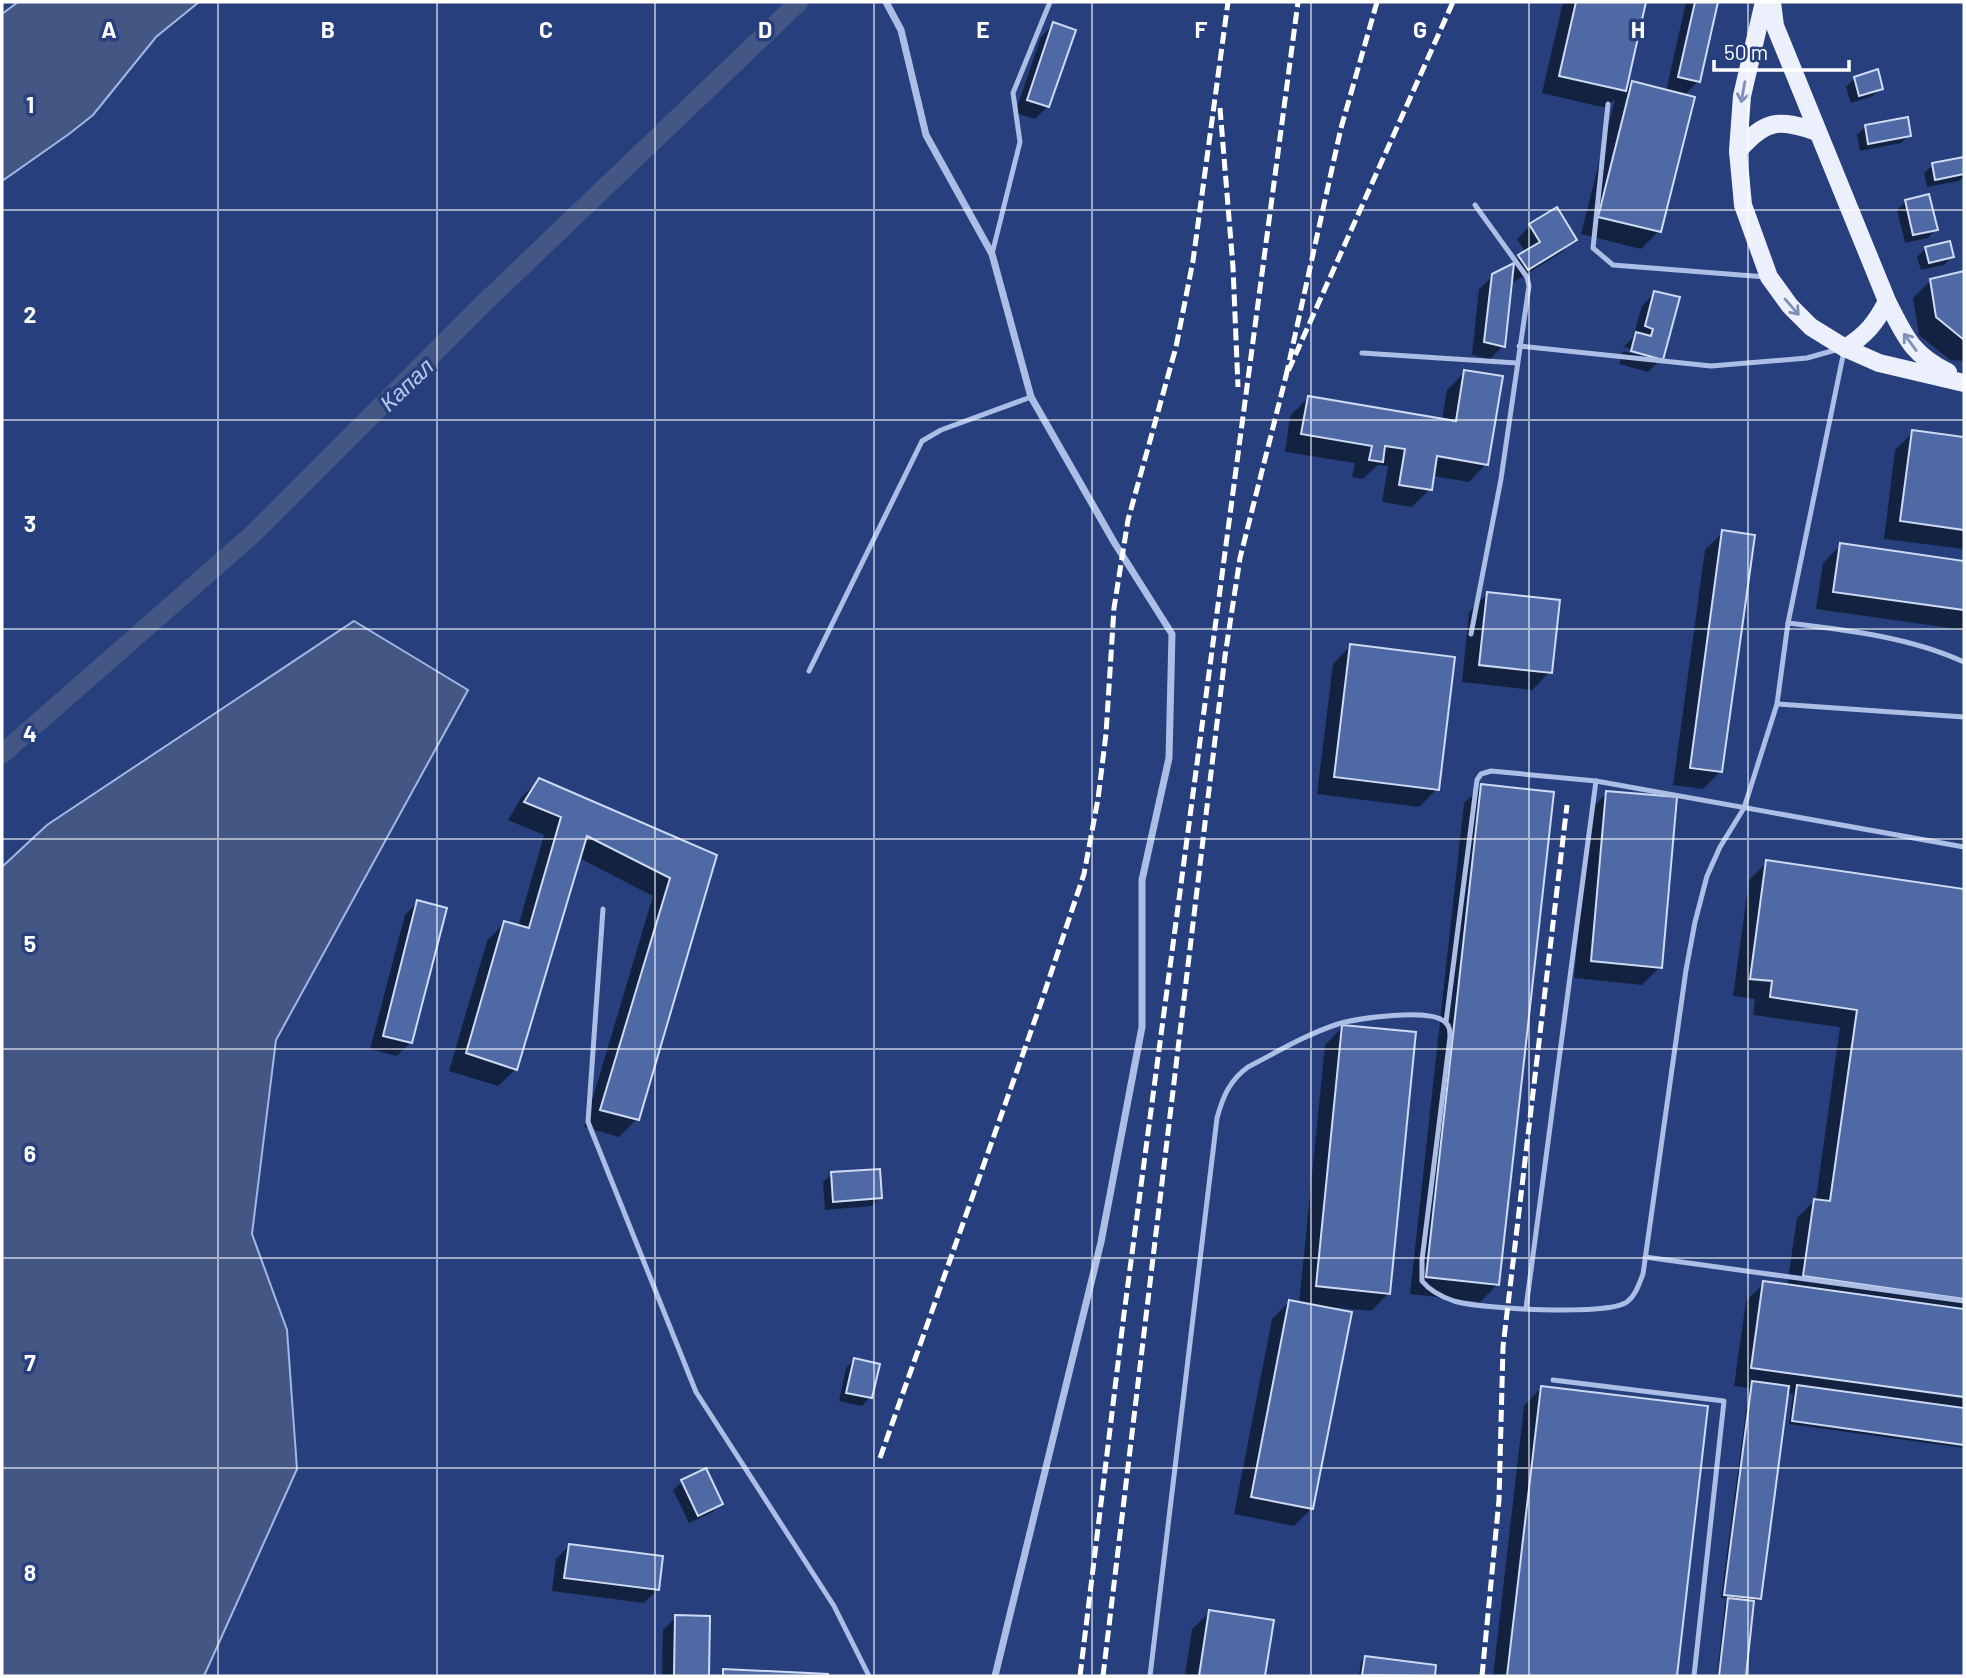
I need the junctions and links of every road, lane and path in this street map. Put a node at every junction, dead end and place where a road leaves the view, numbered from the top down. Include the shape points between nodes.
1 (886, 2) edge
2 (1050, 2) edge
3 (1764, 2) edge
4 (1772, 2) edge
5 (1608, 104) dead end
6 (1817, 132) junction
7 (1738, 151) junction
8 (1475, 205) dead end
9 (992, 254) junction
10 (1769, 277) junction
11 (1887, 301) junction
12 (1519, 346) junction
13 (1845, 348) junction
14 (1362, 353) dead end
15 (1517, 363) junction
16 (1964, 381) edge
17 (1031, 397) junction
18 (1788, 624) junction
19 (1471, 634) dead end
20 (1964, 662) edge
21 (809, 671) dead end
22 (1777, 704) junction
23 (1964, 717) edge
24 (1596, 781) junction
25 (1744, 808) junction
26 (1964, 847) edge
27 (603, 909) dead end
28 (1446, 1022) junction
29 (1645, 1257) junction
30 (1964, 1301) edge
31 (1526, 1308) junction
32 (1553, 1380) dead end
33 (869, 1676) edge
34 (995, 1676) edge
35 (1150, 1676) edge
36 (1694, 1676) edge

1 - 9 street via 901,30 926,135
2 - 9 lane via 1013,93 1020,142
3 -> 7 main road via 1742,96
4 - 6 main road via 1775,26
5 - 10 lane via 1593,248 1612,265
6 - 7 main road via 1798,125 1772,124 1754,132
6 - 11 main road
7 - 10 main road via 1743,205
8 - 12 lane via 1527,277
9 - 17 street
10 -> 13 main road via 1811,327
11 - 13 main road via 1876,324
16 -> 11 main road via 1930,364 1909,344
12 - 13 lane via 1711,366 1807,358
12 - 15 lane
13 - 16 main road via 1879,363
13 - 18 lane
14 - 15 lane
15 - 19 lane via 1501,479
17 - 21 lane via 922,441
17 - 34 street via 1172,634 1168,758 1142,880 1140,1041 1101,1242
18 - 20 lane via 1879,636 1939,650
18 - 22 lane
22 - 23 lane
22 - 25 lane
24 - 25 lane
24 - 28 lane via 1490,771 1477,780
24 - 31 lane
25 - 26 lane
25 - 29 lane via 1707,876 1695,922
27 - 33 lane via 588,1122 696,1392 834,1606
28 - 31 lane via 1450,1037 1422,1281 1454,1301
28 - 35 lane via 1401,1016 1339,1024 1248,1067 1223,1097
29 - 30 lane
29 - 31 lane via 1636,1291 1626,1303 1575,1311
32 - 36 lane via 1724,1401

